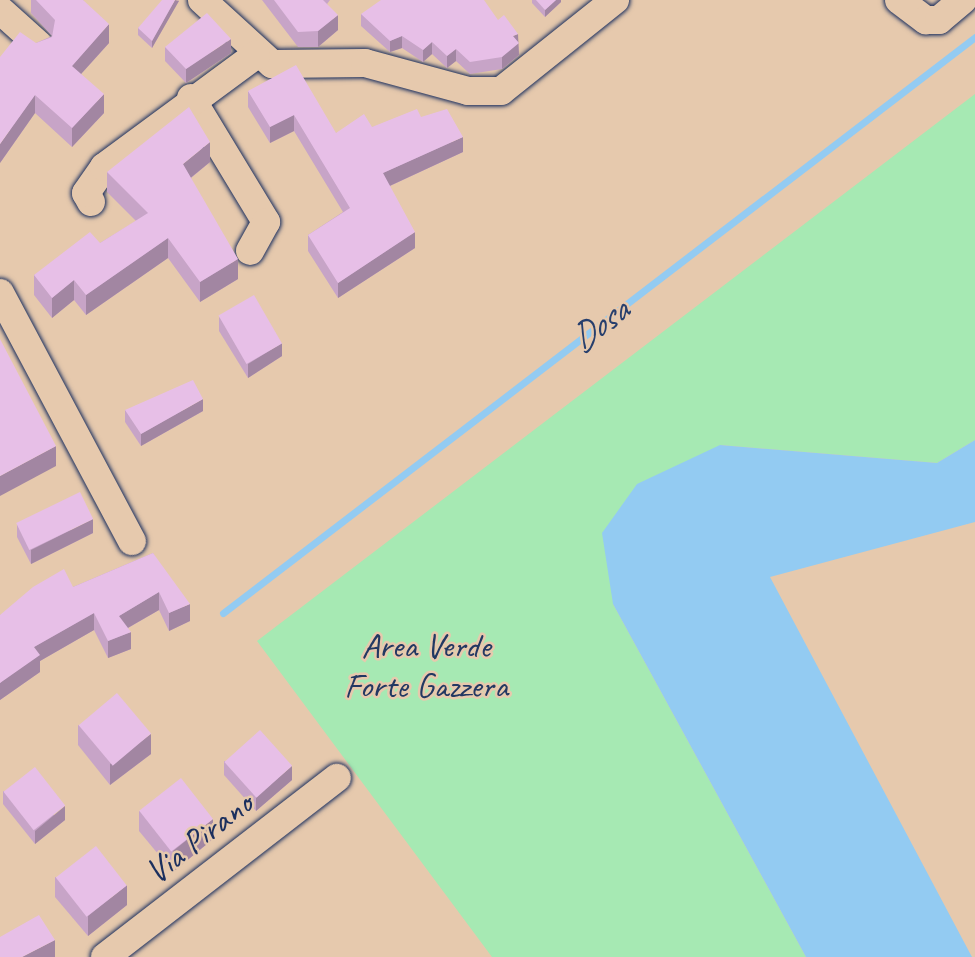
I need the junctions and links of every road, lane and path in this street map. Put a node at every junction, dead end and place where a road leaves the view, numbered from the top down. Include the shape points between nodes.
1 (202, 0) edge
2 (615, 0) edge
3 (899, 0) edge
4 (963, 0) edge
5 (0, 10) edge
6 (39, 45) edge
7 (256, 55) junction
8 (191, 98) junction
9 (91, 202) dead end
10 (250, 251) dead end
11 (0, 293) edge
12 (132, 541) dead end
13 (337, 778) dead end
14 (105, 957) edge

1 - 7 street
2 - 7 street via 501,91 468,91 365,63 272,64
3 - 4 street via 926,20 939,20
5 - 6 street
7 - 8 street
8 - 9 street via 104,167 86,193
8 - 10 street via 266,222
11 - 12 street
13 - 14 street, Via Pirano

